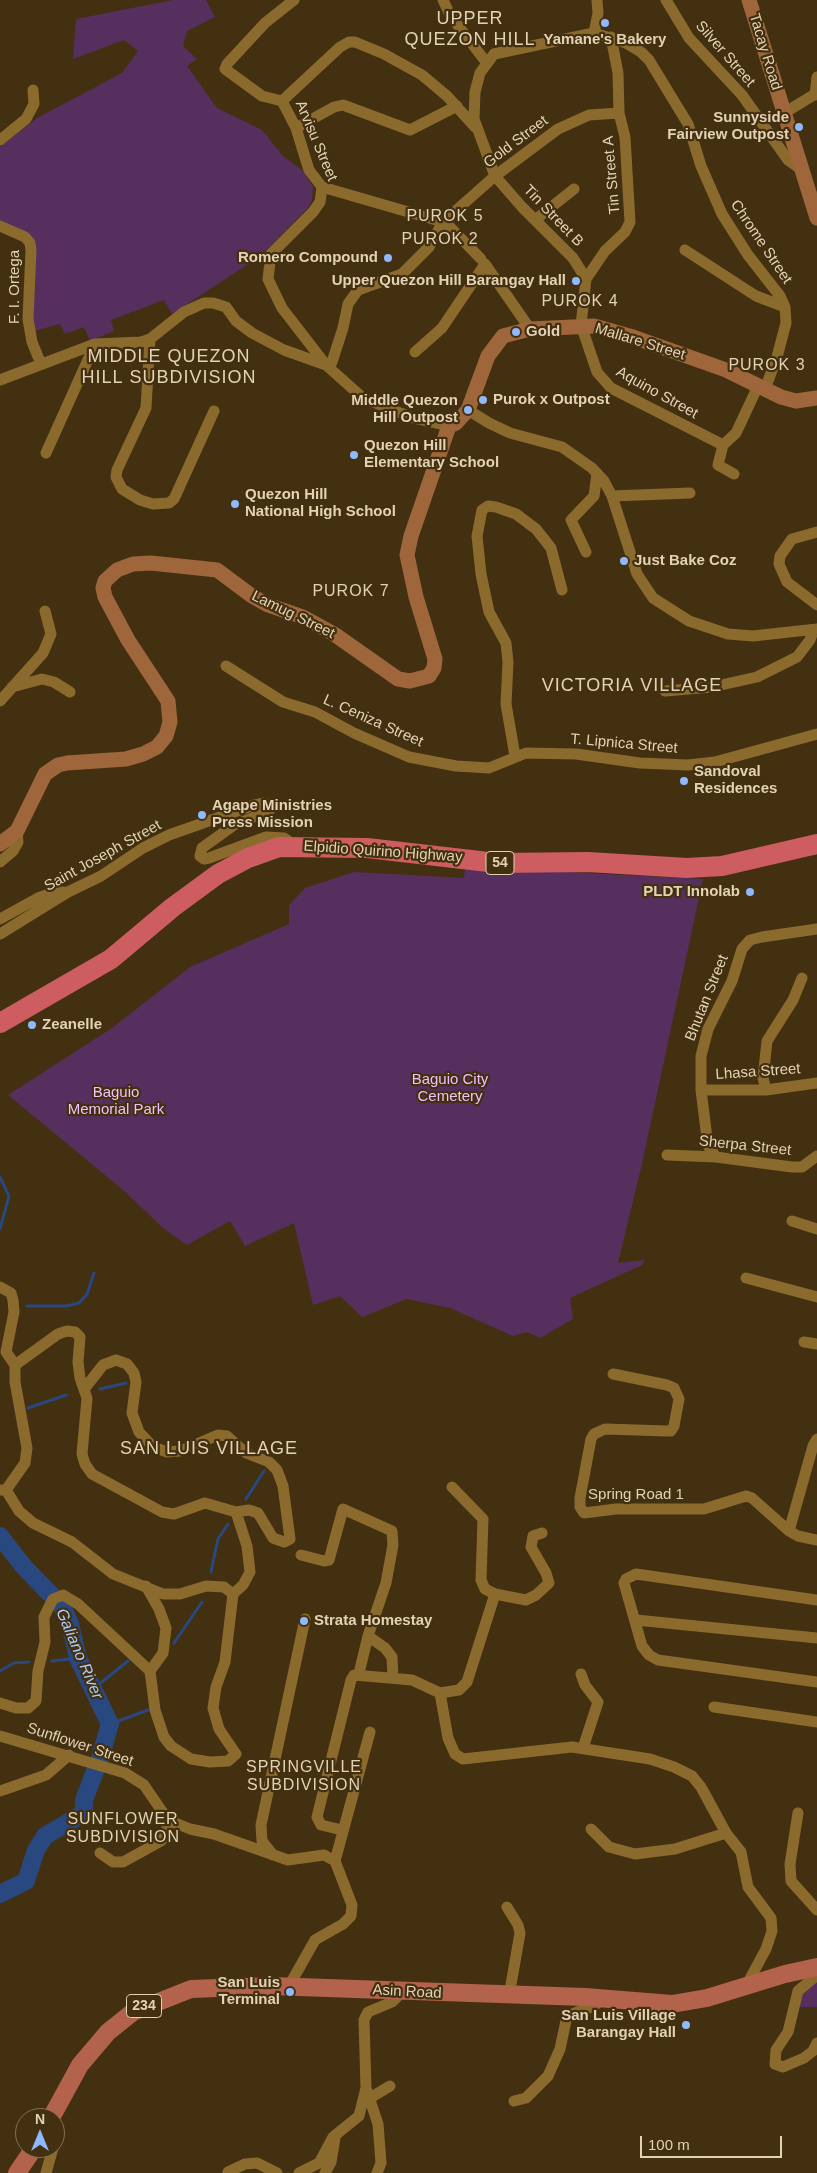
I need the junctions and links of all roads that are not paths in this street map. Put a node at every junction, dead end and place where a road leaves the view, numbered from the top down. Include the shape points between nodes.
1 (294, 0) edge
2 (443, 0) edge
3 (598, 0) edge
4 (666, 0) edge
5 (749, 0) edge
6 (594, 34) junction
7 (611, 37) junction
8 (486, 62) junction
9 (817, 77) edge
10 (33, 90) dead end
11 (816, 94) edge
12 (282, 101) junction
13 (457, 106) junction
14 (620, 113) junction
15 (784, 113) junction
16 (475, 126) junction
17 (296, 128) junction
18 (0, 140) edge
19 (802, 170) junction
20 (495, 176) junction
21 (322, 186) junction
22 (574, 189) dead end
23 (817, 218) edge
24 (534, 220) junction
25 (443, 222) junction
26 (0, 226) edge
27 (685, 250) dead end
28 (483, 262) junction
29 (586, 280) junction
30 (785, 307) junction
31 (581, 325) junction
32 (530, 328) junction
33 (150, 339) junction
34 (94, 344) junction
35 (415, 352) dead end
36 (41, 364) junction
37 (326, 365) junction
38 (0, 380) edge
39 (762, 387) junction
40 (817, 398) edge
41 (468, 410) junction
42 (214, 411) dead end
43 (449, 426) junction
44 (723, 444) junction
45 (46, 453) dead end
46 (597, 473) junction
47 (734, 474) dead end
48 (690, 493) dead end
49 (612, 496) junction
50 (817, 532) edge
51 (586, 552) dead end
52 (562, 590) dead end
53 (817, 605) edge
54 (45, 611) dead end
55 (815, 630) edge
56 (226, 666) dead end
57 (12, 687) junction
58 (665, 691) dead end
59 (70, 692) dead end
60 (0, 701) edge
61 (817, 734) edge
62 (515, 756) junction
63 (17, 831) junction
64 (0, 844) edge
65 (817, 844) edge
66 (294, 845) junction
67 (0, 862) edge
68 (68, 892) junction
69 (0, 919) edge
70 (817, 929) edge
71 (0, 934) edge
72 (802, 978) dead end
73 (0, 1023) edge
74 (817, 1083) edge
75 (702, 1090) junction
76 (766, 1090) junction
77 (667, 1155) dead end
78 (817, 1156) edge
79 (716, 1157) junction
80 (792, 1222) dead end
81 (817, 1229) edge
82 (746, 1278) dead end
83 (0, 1286) edge
84 (817, 1297) edge
85 (804, 1342) dead end
86 (817, 1344) edge
87 (15, 1365) junction
88 (613, 1374) dead end
89 (85, 1388) junction
90 (817, 1439) edge
91 (452, 1487) dead end
92 (3, 1490) edge
93 (236, 1512) junction
94 (789, 1531) junction
95 (542, 1533) dead end
96 (817, 1540) edge
97 (301, 1556) dead end
98 (146, 1586) junction
99 (233, 1594) junction
100 (495, 1594) junction
101 (817, 1600) edge
102 (305, 1619) dead end
103 (636, 1620) junction
104 (368, 1636) junction
105 (817, 1638) edge
106 (150, 1671) junction
107 (357, 1672) junction
108 (581, 1674) dead end
109 (393, 1678) junction
110 (817, 1682) edge
111 (440, 1693) junction
112 (0, 1703) edge
113 (714, 1707) dead end
114 (817, 1722) edge
115 (370, 1732) dead end
116 (0, 1736) edge
117 (583, 1748) junction
118 (74, 1756) junction
119 (0, 1791) edge
120 (798, 1813) dead end
121 (168, 1820) junction
122 (591, 1829) dead end
123 (342, 1830) junction
124 (726, 1833) junction
125 (100, 1853) dead end
126 (275, 1856) junction
127 (336, 1861) junction
128 (507, 1908) dead end
129 (817, 1910) edge
130 (817, 1967) edge
131 (817, 1975) edge
132 (289, 1986) junction
133 (746, 1986) junction
134 (402, 1992) junction
135 (510, 1996) junction
136 (603, 1999) junction
137 (817, 2043) edge
138 (390, 2086) dead end
139 (368, 2093) junction
140 (514, 2101) dead end
141 (56, 2108) edge
142 (334, 2136) junction
143 (27, 2158) edge
144 (50, 2158) edge
145 (228, 2172) dead end
146 (17, 2173) edge
147 (46, 2173) edge
148 (277, 2173) edge
149 (299, 2173) edge
150 (325, 2173) edge
151 (377, 2173) edge

1 - 12 street via 266,22 225,69 262,96
2 - 8 street via 450,15
3 - 6 street
4 - 19 street, Silver Street via 689,38 742,95 788,160
5 - 15 street, Tacay Road
6 - 7 street, Chrome Street
6 - 8 street, Chrome Street via 494,54
7 - 14 street, Tin Street A via 618,73
7 - 30 street, Chrome Street via 641,52 649,60 679,106 722,214
8 - 16 street via 475,92
9 - 11 street
10 - 18 street via 32,112
11 - 15 street
12 - 13 street via 340,47 355,42 422,75
12 - 17 street, Arvisu Street
13 - 16 street
13 - 17 street via 410,130 343,105
14 - 20 street, Gold Street via 589,115 558,129
14 - 29 street, Tin Street A via 625,138 630,222
15 - 19 street, Tacay Road
16 - 20 street
17 - 21 street, Arvisu Street via 307,164
19 - 23 street, Tacay Road
20 - 24 street, Tin Street B
20 - 25 street, Gold Street
21 - 25 street
21 - 37 street, Arvisu Street via 320,202 313,212 271,254 268,272 282,308
22 - 24 street
24 - 29 street, Tin Street B via 573,258
25 - 28 street
25 - 37 street via 429,248 402,274 358,290 352,296 332,362
26 - 36 street, F. I. Ortega via 30,243 28,319 32,342
27 - 30 street via 748,291
28 - 32 street
28 - 35 street via 442,328
29 - 31 street, Tin Street A
30 - 39 street, Chrome Street via 784,334
31 - 32 street, Mallare Street
31 - 39 street, Mallare Street via 633,337 726,370
31 - 44 street, Aquino Street via 597,372 611,388
32 - 41 street, Mallare Street via 498,340 488,356
33 - 34 street
33 - 37 street via 184,312 213,302 226,307 243,328 284,350
33 - 42 street via 146,408 117,470 116,478 122,489 153,504 174,500
34 - 36 street
34 - 45 street
36 - 38 street
37 - 43 street via 363,398 413,418
39 - 40 street, Mallare Street via 781,397 796,400
39 - 44 street via 736,433
41 - 43 street, Mallare Street
41 - 46 street via 510,433 562,447
43 - 63 street, Lamug Street via 416,518 407,555 435,660 429,676 410,682 398,679 334,634 303,617 268,605 217,570 151,563 133,564 116,570 105,581 105,597 128,640 168,701 170,722 166,736 157,747 126,759 58,765 45,774
44 - 47 street via 718,465
46 - 49 street
46 - 51 street via 594,496 571,520
48 - 49 street
49 - 55 street via 637,574 653,598 689,621 728,634 753,636
50 - 53 street via 792,539 780,556 779,564 787,582
52 - 62 street via 551,548 536,529 516,514 488,506 482,510 477,536 481,574 489,612 506,643 506,704
54 - 57 street via 50,634 48,643 43,654
55 - 58 street via 797,657 757,677 712,687
56 - 62 street, L. Ceniza Street via 283,702 315,712 409,757 438,764 489,768
57 - 59 street via 42,679
57 - 60 street
61 - 62 street, T. Lipnica Street via 729,758 688,765 576,754 526,753
63 - 64 street, Lamug Street
63 - 67 street via 18,842 13,852
65 - 66 highway, Elpidio Quirino Highway / 54 via 722,866 687,868 588,862 497,863 420,852
66 - 68 street, Saint Joseph Street via 284,838 266,837 209,858 200,856 202,848 234,826 269,811 268,804 263,802 169,835
66 - 73 highway, Elpidio Quirino Highway / 54 via 259,854 218,874 111,959
68 - 69 street via 54,892 38,898
68 - 71 street, Saint Joseph Street
70 - 75 street, Bhutan Street via 750,940 742,949 700,1056
72 - 76 street via 767,1041 763,1078
74 - 76 street, Lhasa Street
75 - 76 street, Lhasa Street
75 - 79 street, Bhutan Street via 708,1143
77 - 79 street, Sherpa Street
78 - 79 street, Sherpa Street via 802,1167
80 - 81 street
82 - 84 street
83 - 87 street via 11,1293 13,1300 14,1312 6,1352
85 - 86 street
87 - 89 street via 58,1334 67,1330 75,1332 80,1337 78,1362
87 - 92 street via 28,1448 25,1464
88 - 94 street, Spring Road 1 via 674,1388 679,1399 674,1426 671,1431 605,1429 594,1434 580,1498 584,1513 616,1509 704,1509 746,1496
89 - 93 street via 87,1420 82,1454 92,1474 162,1512 174,1514 205,1503
89 - 93 street via 103,1365 116,1360 127,1364 136,1382 132,1413 139,1432 153,1447 167,1452 218,1435 227,1436 246,1453 268,1462 277,1470 283,1486 290,1539 284,1542 273,1538 258,1513 249,1510
90 - 94 street
91 - 100 street via 482,1519 481,1580 485,1589
92 - 98 street via 33,1523 72,1542 112,1574
93 - 99 street via 247,1546 250,1572 244,1585
94 - 96 street, Spring Road 1
95 - 100 street via 533,1536 530,1547 549,1583 536,1596 526,1600
97 - 104 street via 329,1560 343,1509 392,1531 393,1545 386,1583
98 - 99 street via 163,1594 180,1594 206,1586 224,1587
98 - 106 street via 166,1628 163,1653
99 - 106 street via 225,1662 213,1708 219,1729 236,1754 228,1761 210,1762 191,1758 171,1746 164,1737 155,1710
100 - 111 street via 467,1682 459,1690
101 - 103 street via 636,1574 624,1583
102 - 126 street via 261,1826 262,1841
103 - 105 street
103 - 110 street via 642,1646 658,1660
104 - 107 street
104 - 109 street via 392,1657
106 - 112 street via 78,1604 58,1597 44,1617 45,1642 38,1671 36,1701 28,1708
107 - 109 street
107 - 123 street via 351,1680 317,1817 321,1825
108 - 117 street via 598,1702
109 - 111 street via 412,1680
111 - 117 street via 448,1738 459,1758 548,1748
113 - 114 street
115 - 123 street
116 - 118 street, Sunflower Street
117 - 124 street via 650,1759 686,1772 702,1787
118 - 119 street via 46,1775
118 - 121 street, Sunflower Street via 125,1773 144,1785
120 - 129 street via 790,1864 791,1881
121 - 125 street via 166,1835 161,1841 123,1862 113,1862
121 - 126 street
122 - 124 street via 609,1846 635,1854 675,1849
123 - 127 street
124 - 133 street via 741,1852 748,1887 767,1910 773,1926 766,1949
126 - 127 street via 288,1860 324,1855
127 - 132 street via 352,1905 351,1916 315,1940
128 - 135 street via 520,1933
130 - 133 main road, Asin Road / 234
131 - 137 street via 798,1991 788,2032 776,2050 775,2064 783,2067 804,2058
132 - 134 main road, Asin Road / 234
132 - 141 main road, Asin Road / 234 via 191,1989 133,2012 92,2049
133 - 136 main road, Asin Road / 234 via 672,2004
134 - 135 main road, Asin Road / 234
134 - 139 street via 392,2002 368,2012 364,2020
135 - 136 main road, Asin Road / 234
136 - 140 street via 567,2016 560,2049 548,2076 526,2098
138 - 139 street
139 - 142 street via 358,2116
139 - 151 street via 378,2124 381,2150
142 - 149 street via 319,2163
142 - 150 street via 333,2153
143 - 146 main road
144 - 147 street
145 - 148 street via 257,2163

